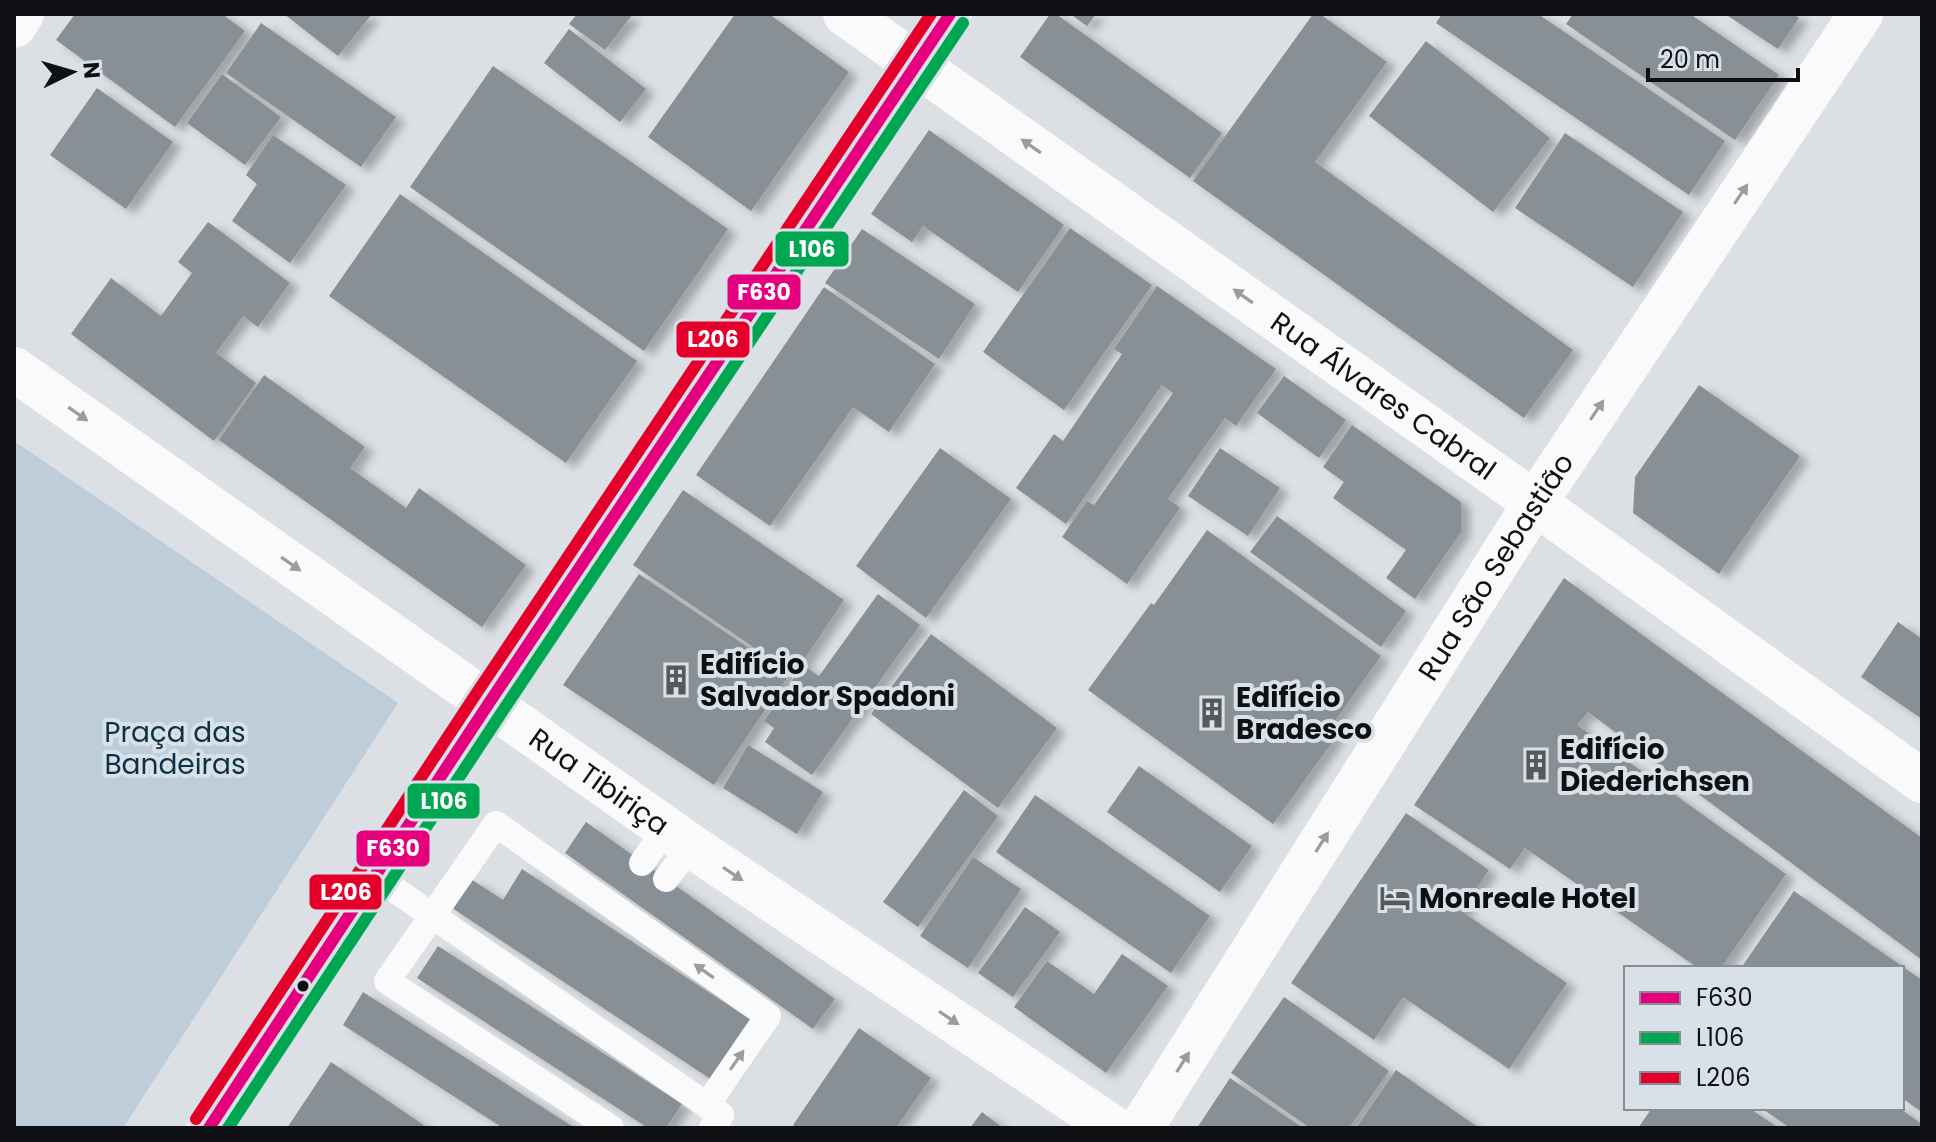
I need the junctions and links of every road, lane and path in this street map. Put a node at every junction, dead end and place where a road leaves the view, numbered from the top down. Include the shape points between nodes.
1 (22, 14) edge
2 (845, 14) edge
3 (950, 14) edge
4 (1861, 14) edge
5 (14, 26) edge
6 (916, 65) junction
7 (14, 369) edge
8 (1535, 503) junction
9 (489, 703) junction
10 (1922, 781) edge
11 (375, 876) junction
12 (430, 916) junction
13 (710, 1116) edge
14 (209, 1128) edge
15 (611, 1128) edge
16 (1114, 1128) edge
17 (1141, 1128) edge

1 - 5 street
2 - 6 street, Rua Álvares Cabral
3 - 6 street
8 -> 4 street, Rua São Sebastião
8 -> 6 street, Rua Álvares Cabral
6 - 9 street
7 -> 9 street, Rua Tibiriça
8 - 10 street, Rua Álvares Cabral
17 -> 8 street, Rua São Sebastião
9 - 11 street
9 -> 16 street, Rua Tibiriça via 666,854
11 - 12 lane
11 - 14 street
12 - 13 lane
13 -> 12 lane via 768,1016 617,899 496,824
12 - 15 lane via 387,981

